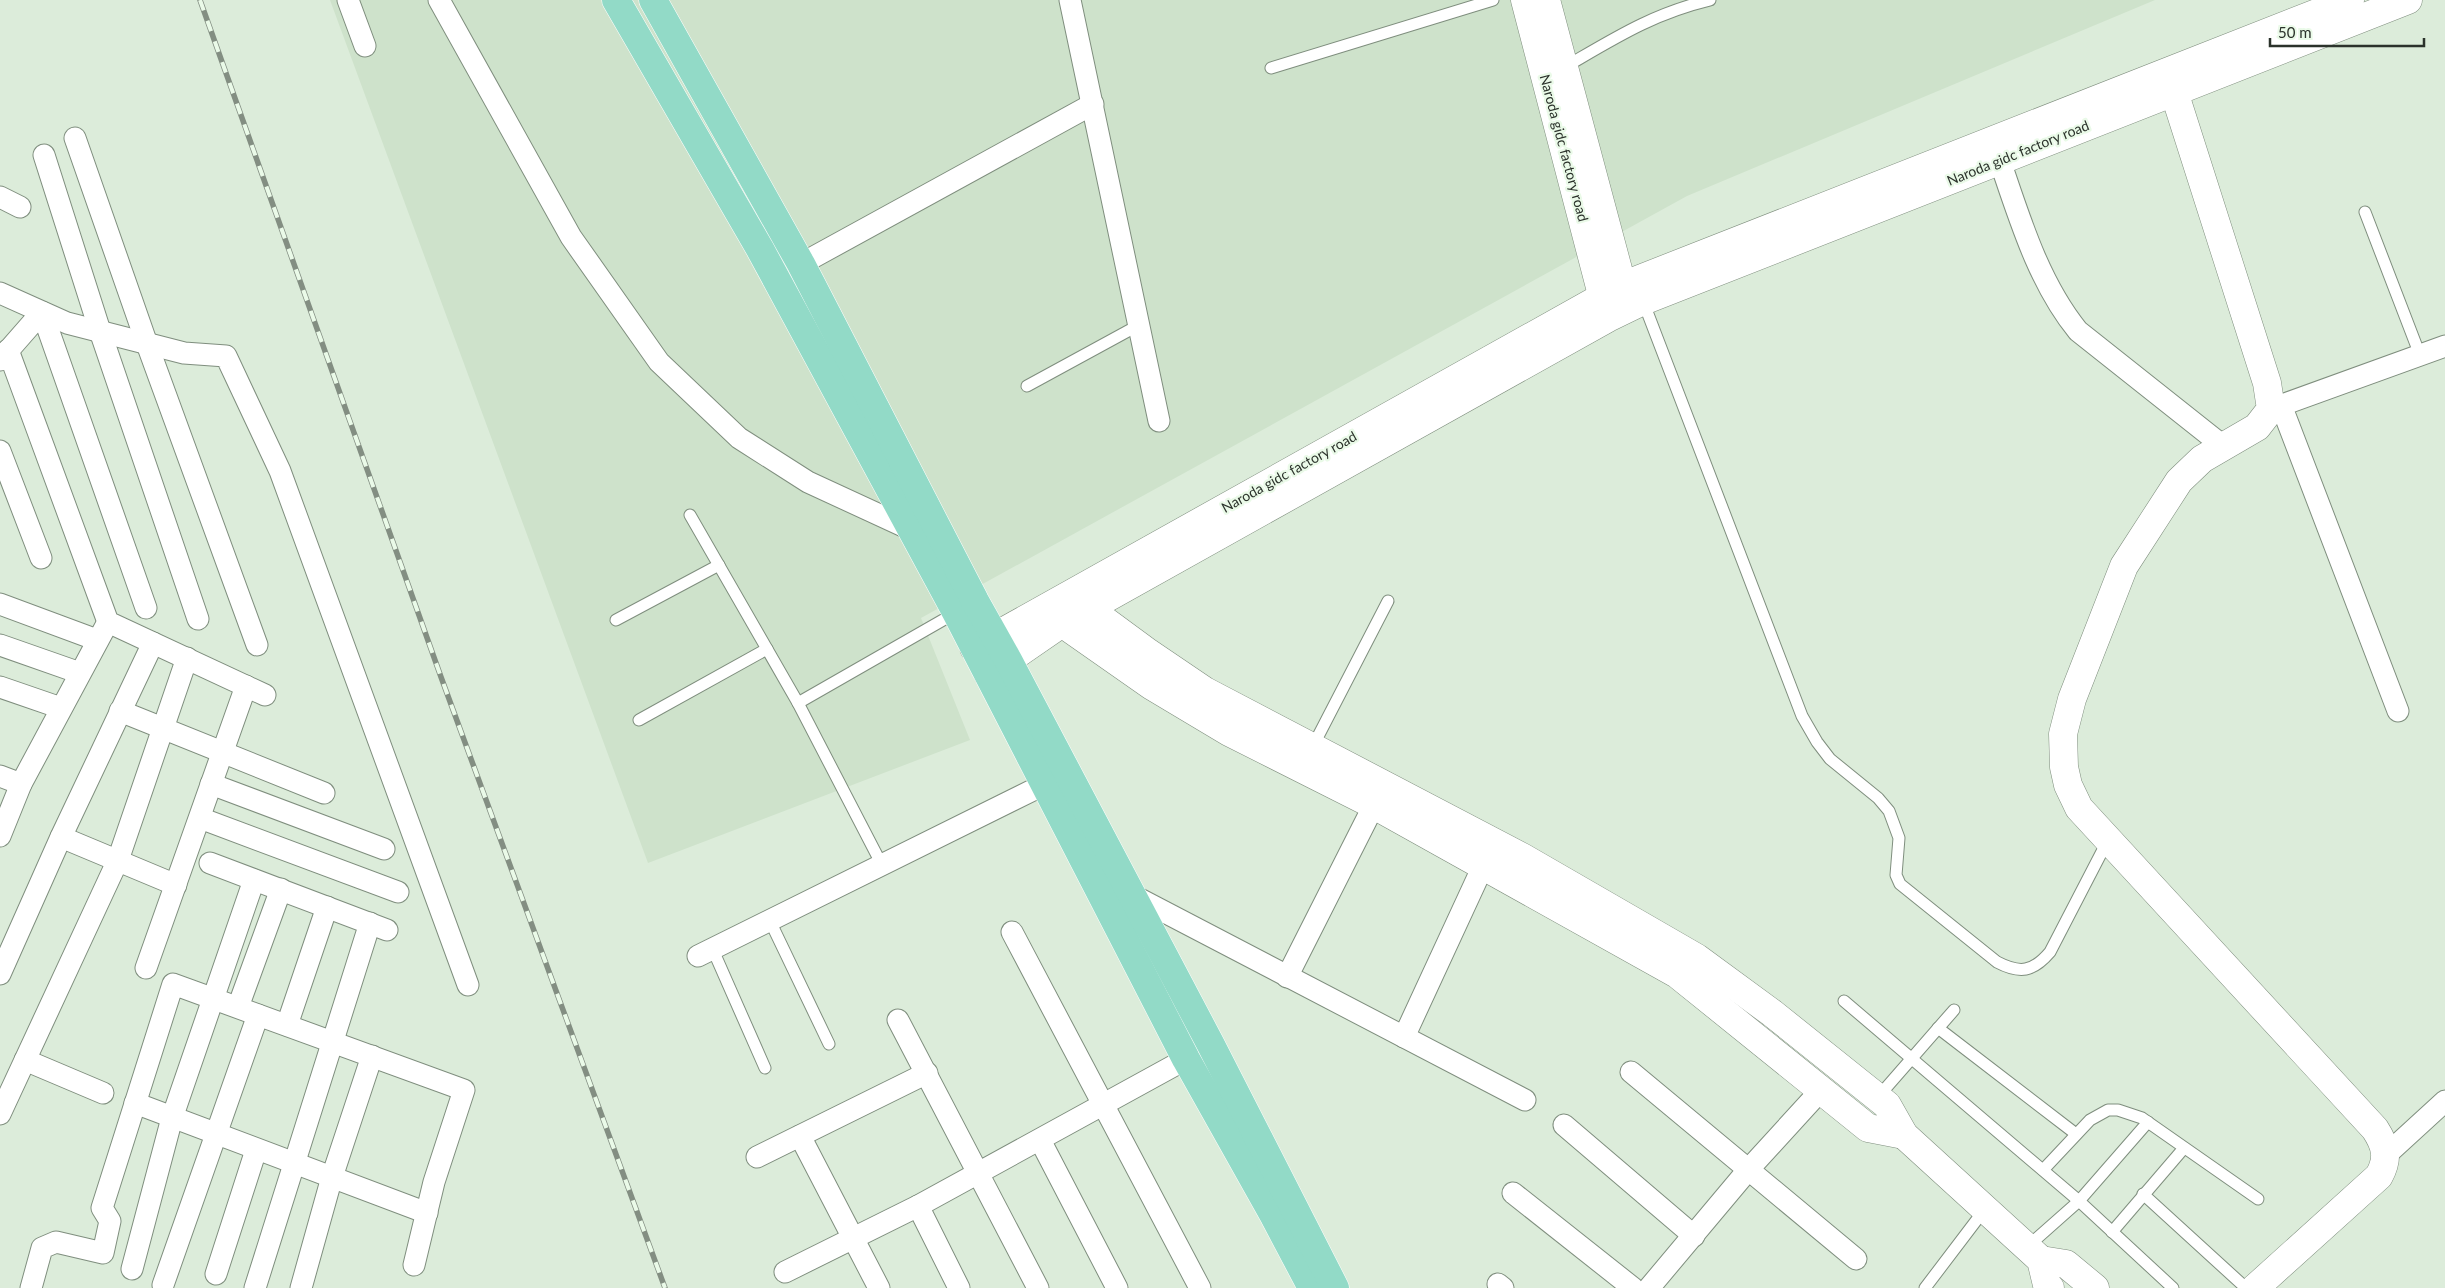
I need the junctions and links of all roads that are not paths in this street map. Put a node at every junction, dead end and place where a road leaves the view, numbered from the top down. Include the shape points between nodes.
1 (348, 0) edge
2 (440, 0) edge
3 (616, 0) edge
4 (653, 0) edge
5 (1070, 0) edge
6 (1493, 0) edge
7 (1525, 0) edge
8 (1546, 0) edge
9 (1710, 0) edge
10 (2350, 0) edge
11 (2408, 0) edge
12 (365, 46) dead end
13 (1271, 68) dead end
14 (1563, 68) junction
15 (2170, 82) junction
16 (1093, 104) junction
17 (75, 138) dead end
18 (44, 154) dead end
19 (2000, 162) junction
20 (0, 198) edge
21 (20, 207) dead end
22 (2365, 212) dead end
23 (801, 264) junction
24 (0, 293) edge
25 (1621, 302) junction
26 (42, 312) junction
27 (1138, 325) junction
28 (100, 332) junction
29 (147, 344) junction
30 (2445, 346) edge
31 (2420, 355) junction
32 (4, 356) edge
33 (1027, 386) dead end
34 (2276, 407) junction
35 (1159, 421) dead end
36 (2223, 446) junction
37 (0, 451) edge
38 (690, 515) dead end
39 (912, 530) junction
40 (41, 558) dead end
41 (719, 565) junction
42 (1388, 601) dead end
43 (1079, 602) junction
44 (0, 604) edge
45 (965, 607) junction
46 (146, 608) dead end
47 (1054, 616) junction
48 (198, 619) dead end
49 (616, 620) dead end
50 (108, 622) junction
51 (97, 640) junction
52 (985, 642) junction
53 (153, 643) junction
54 (0, 645) edge
55 (257, 645) dead end
56 (767, 649) junction
57 (187, 658) junction
58 (998, 667) junction
59 (80, 673) junction
60 (0, 687) edge
61 (798, 703) junction
62 (62, 708) junction
63 (120, 711) junction
64 (2398, 711) dead end
65 (639, 720) dead end
66 (163, 729) junction
67 (1312, 748) junction
68 (223, 753) junction
69 (0, 776) edge
70 (20, 784) junction
71 (211, 784) junction
72 (1045, 784) junction
73 (324, 793) dead end
74 (1374, 805) junction
75 (200, 818) junction
76 (0, 836) edge
77 (61, 837) junction
78 (2108, 840) junction
79 (384, 849) dead end
80 (118, 860) junction
81 (210, 863) dead end
82 (1484, 864) junction
83 (882, 865) junction
84 (254, 880) junction
85 (176, 884) junction
86 (281, 889) junction
87 (398, 892) dead end
88 (1132, 895) junction
89 (327, 907) junction
90 (770, 921) junction
91 (1012, 932) dead end
92 (705, 953) joint
93 (146, 968) dead end
94 (0, 974) edge
95 (1287, 976) junction
96 (468, 986) dead end
97 (212, 997) junction
98 (1844, 1001) dead end
99 (238, 1007) junction
100 (1954, 1010) dead end
101 (258, 1015) junction
102 (898, 1020) dead end
103 (287, 1025) junction
104 (1938, 1028) junction
105 (1404, 1037) junction
106 (332, 1042) junction
107 (829, 1044) dead end
108 (372, 1056) junction
109 (1911, 1058) junction
110 (1186, 1059) junction
111 (25, 1060) junction
112 (765, 1068) dead end
113 (1631, 1072) dead end
114 (927, 1073) junction
115 (1822, 1089) junction
116 (103, 1093) dead end
117 (1878, 1097) junction
118 (1525, 1100) dead end
119 (2445, 1101) edge
120 (135, 1103) junction
121 (1103, 1106) junction
122 (0, 1114) edge
123 (172, 1118) junction
124 (2148, 1122) junction
125 (1564, 1125) dead end
126 (216, 1134) junction
127 (2076, 1134) junction
128 (1904, 1135) junction
129 (800, 1136) junction
130 (1040, 1140) junction
131 (2184, 1148) junction
132 (256, 1150) junction
133 (2386, 1155) junction
134 (757, 1157) dead end
135 (293, 1163) junction
136 (1748, 1170) junction
137 (2043, 1170) junction
138 (979, 1173) junction
139 (332, 1177) junction
140 (1513, 1193) dead end
141 (2143, 1194) junction
142 (2258, 1199) dead end
143 (2079, 1202) junction
144 (918, 1206) junction
145 (1985, 1209) junction
146 (427, 1213) junction
147 (2112, 1232) junction
148 (1694, 1236) junction
149 (852, 1239) junction
150 (2034, 1253) junction
151 (1856, 1258) dead end
152 (414, 1265) dead end
153 (132, 1269) dead end
154 (785, 1272) dead end
155 (216, 1274) dead end
156 (163, 1284) dead end
157 (31, 1288) edge
158 (255, 1288) edge
159 (301, 1288) edge
160 (879, 1288) edge
161 (959, 1288) edge
162 (1038, 1288) edge
163 (1117, 1288) edge
164 (1200, 1288) edge
165 (1312, 1288) edge
166 (1336, 1288) edge
167 (1632, 1288) edge
168 (1650, 1288) edge
169 (1925, 1288) edge
170 (2050, 1288) edge
171 (2095, 1288) edge
172 (2173, 1288) edge
173 (2246, 1288) edge
174 (2255, 1288) edge

1 - 12 street
2 - 39 street via 572,237 659,362 739,438 808,482
3 - 39 main road via 760,249
4 - 23 main road
5 - 16 street
6 - 13 lane
7 - 25 street, Naroda gidc factory road
8 - 14 street, Naroda gidc factory road
9 - 14 lane via 1645,21
10 - 15 street, Naroda gidc factory road
11 - 15 street, Naroda gidc factory road
14 - 25 street, Naroda gidc factory road
15 - 19 street, Naroda gidc factory road via 2135,106
15 - 25 street, Naroda gidc factory road
15 - 34 street
16 - 23 street
16 - 27 street
17 - 29 street
18 - 28 street
19 - 25 street, Naroda gidc factory road
19 - 36 street via 2042,273 2062,312 2078,331
20 - 21 street
22 - 31 lane
23 - 45 main road
24 - 26 street
25 - 43 street, Naroda gidc factory road
25 - 78 lane via 1802,716 1830,758 1889,811 1900,838 1896,875 1900,884 1997,962 2009,968 2032,968 2050,952
26 - 28 street
26 - 32 street
26 - 46 street
27 - 33 lane
27 - 35 street
28 - 29 street
28 - 48 street
29 - 55 street
29 - 96 street via 184,353 226,356 280,471
30 - 31 street
31 - 34 street
32 - 50 street
34 - 36 street via 2257,427
34 - 64 street
36 - 78 street via 2202,459 2179,481 2124,566 2072,699 2063,734 2068,784 2079,808
37 - 40 street
38 - 41 lane
39 - 45 main road
41 - 49 lane
41 - 56 lane
42 - 67 lane
43 - 47 street, Naroda gidc factory road
43 - 67 street via 1205,691
44 - 51 street
45 - 52 main road
45 - 61 lane
47 - 52 street, Naroda gidc factory road
47 - 58 street, Naroda gidc factory road
47 - 74 street via 1190,710
50 - 51 street
50 - 53 street
51 - 59 street
52 - 58 main road
53 - 57 street
53 - 63 street
54 - 59 street
56 - 61 lane
56 - 65 lane
57 - 66 street
57 - 68 street via 256,691
58 - 72 main road
58 - 88 main road
59 - 62 street
60 - 62 street
61 - 83 lane
62 - 70 street
63 - 66 street
63 - 77 street
66 - 68 street
66 - 80 street
67 - 117 street via 1522,857 1698,958
68 - 71 street
68 - 73 street
69 - 70 street
70 - 76 street
71 - 75 street
71 - 79 street
72 - 83 street
72 - 110 main road
74 - 82 street
74 - 95 street
75 - 85 street
75 - 87 street
77 - 80 street
77 - 94 street
78 - 133 street via 2375,1129
80 - 85 street
80 - 111 street
81 - 84 street
82 - 105 street
82 - 115 street via 1677,974
83 - 90 street
84 - 86 street
84 - 97 street
85 - 93 street
86 - 89 street
86 - 99 street
88 - 95 street
88 - 166 main road
89 - 103 street
89 - 106 street via 378,926
90 - 92 street
90 - 107 lane
91 - 121 street
92 - 112 lane
95 - 105 street
97 - 99 street
97 - 120 street via 173,984
97 - 123 street
98 - 109 lane
99 - 101 street
100 - 104 lane
101 - 103 street
101 - 126 street
102 - 114 street
103 - 106 street
104 - 109 lane
104 - 127 lane
105 - 118 street
106 - 108 street
106 - 135 street
108 - 139 street
108 - 146 street via 464,1090
109 - 117 lane
109 - 137 lane
110 - 121 street
110 - 165 main road
111 - 116 street
111 - 122 street
113 - 136 street
114 - 129 street
114 - 138 street
115 - 128 street via 1868,1128
115 - 136 street
117 - 128 street via 1887,1105
119 - 133 street
120 - 123 street
120 - 157 street via 102,1208 110,1221 103,1253 48,1243 42,1248
121 - 130 street
121 - 164 street
123 - 126 street
123 - 153 street
124 - 127 lane via 2131,1113 2108,1110 2090,1120
124 - 131 lane
124 - 143 lane
125 - 148 street
126 - 132 street
126 - 156 street
127 - 137 lane
128 - 145 street
129 - 134 street
129 - 149 street
130 - 138 street
130 - 163 street
131 - 141 lane
131 - 142 lane
132 - 135 street
132 - 155 street
133 - 174 street via 2379,1176
135 - 139 street
135 - 158 street
136 - 148 street
136 - 151 street
137 - 143 lane
138 - 144 street
138 - 162 street
139 - 146 street
139 - 159 street
140 - 167 street
141 - 147 lane
141 - 173 lane
143 - 147 lane
143 - 150 lane
144 - 149 street
144 - 161 street
145 - 150 street
145 - 169 lane
146 - 152 street
147 - 172 lane
148 - 168 street
149 - 154 street
149 - 160 street
150 - 170 street
150 - 171 street via 2066,1264

